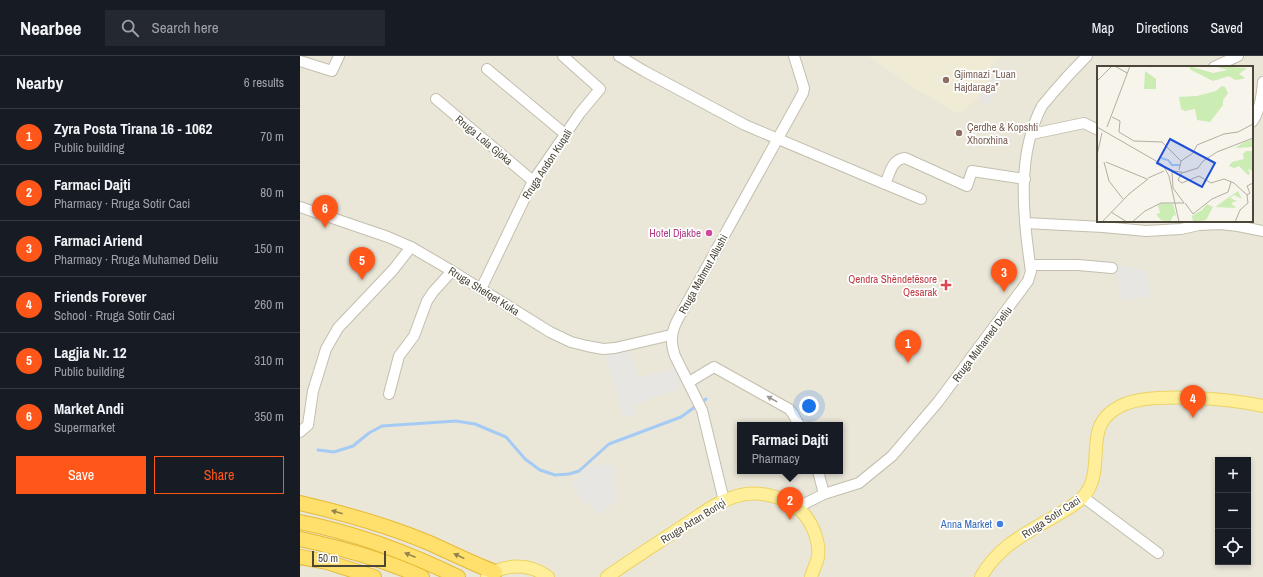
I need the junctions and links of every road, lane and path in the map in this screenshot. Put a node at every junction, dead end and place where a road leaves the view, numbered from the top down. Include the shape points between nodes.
1 (339, 56) edge
2 (563, 56) edge
3 (619, 56) edge
4 (794, 56) edge
5 (1087, 56) edge
6 (1238, 56) edge
7 (300, 61) edge
8 (1216, 66) edge
9 (487, 69) dead end
10 (1263, 82) edge
11 (436, 99) dead end
12 (1253, 120) edge
13 (1097, 130) edge
14 (565, 134) junction
15 (1032, 134) junction
16 (778, 140) junction
17 (1025, 179) junction
18 (533, 181) junction
19 (885, 184) junction
20 (921, 199) dead end
21 (300, 207) edge
22 (1025, 223) junction
23 (1263, 231) edge
24 (411, 247) junction
25 (1030, 265) junction
26 (1112, 268) dead end
27 (452, 271) junction
28 (481, 289) junction
29 (671, 335) junction
30 (689, 382) junction
31 (389, 394) dead end
32 (1263, 406) edge
33 (797, 422) edge
34 (300, 432) edge
35 (819, 474) edge
36 (824, 494) junction
37 (1083, 497) junction
38 (724, 501) junction
39 (300, 503) edge
40 (798, 508) junction
41 (300, 522) edge
42 (300, 539) edge
43 (1158, 553) dead end
44 (300, 557) edge
45 (490, 575) edge
46 (609, 576) edge
47 (374, 577) edge
48 (422, 577) edge
49 (458, 577) edge
50 (548, 577) edge
51 (811, 577) edge
52 (981, 577) edge

1 - 7 street via 332,71
2 - 14 street, Rruga Andon Kuqali via 600,89
3 - 16 street via 733,119
4 - 16 street, Rruga Mahmut Allushi via 804,88
5 - 15 street, Rruga Muhamed Deliu via 1043,104
6 - 8 street
9 - 14 street
10 - 12 street
11 - 18 street, Rruga Lola Gjoka
13 - 15 street via 1084,124
14 - 18 street, Rruga Andon Kuqali
15 - 17 street, Rruga Muhamed Deliu
16 - 19 street
16 - 29 street, Rruga Mahmut Allushi
17 - 19 street via 972,171 967,186 905,158 895,163
17 - 22 street, Rruga Muhamed Deliu
18 - 28 street, Rruga Andon Kuqali
19 - 20 street
21 - 24 street, Rruga Shefqet Kuka
22 - 23 street via 1146,231 1220,224
22 - 25 street, Rruga Muhamed Deliu
24 - 27 street, Rruga Shefqet Kuka
24 - 34 street via 393,270 338,328 326,349 313,391 308,424
25 - 26 street
25 - 36 street, Rruga Muhamed Deliu via 1028,281 947,391 904,444 882,466 859,483
27 - 28 street, Rruga Shefqet Kuka
27 - 31 street via 427,301 414,336 400,356
28 - 29 street, Rruga Shefqet Kuka via 550,332 587,346 615,348
29 - 30 street via 675,356
33 -> 30 street via 789,409 714,367
30 - 38 street via 702,410
32 - 37 main road, Rruga Sotir Caci via 1209,399 1162,398 1134,401 1111,411 1102,423 1093,478
35 - 36 street
36 - 40 street, Rruga Muhamed Deliu
37 - 43 street
37 - 52 main road, Rruga Sotir Caci via 1070,508 1010,544 991,561
38 - 40 main road, Rruga Artan Boriçi via 734,496 759,494 784,500
38 - 46 main road, Rruga Artan Boriçi
45 -> 39 highway via 427,542 390,528
40 - 51 main road via 810,523 818,543 818,558
49 -> 41 highway via 382,544 349,533
42 - 48 highway via 370,557
44 - 47 highway via 327,562
45 - 50 main road via 509,567 524,567

